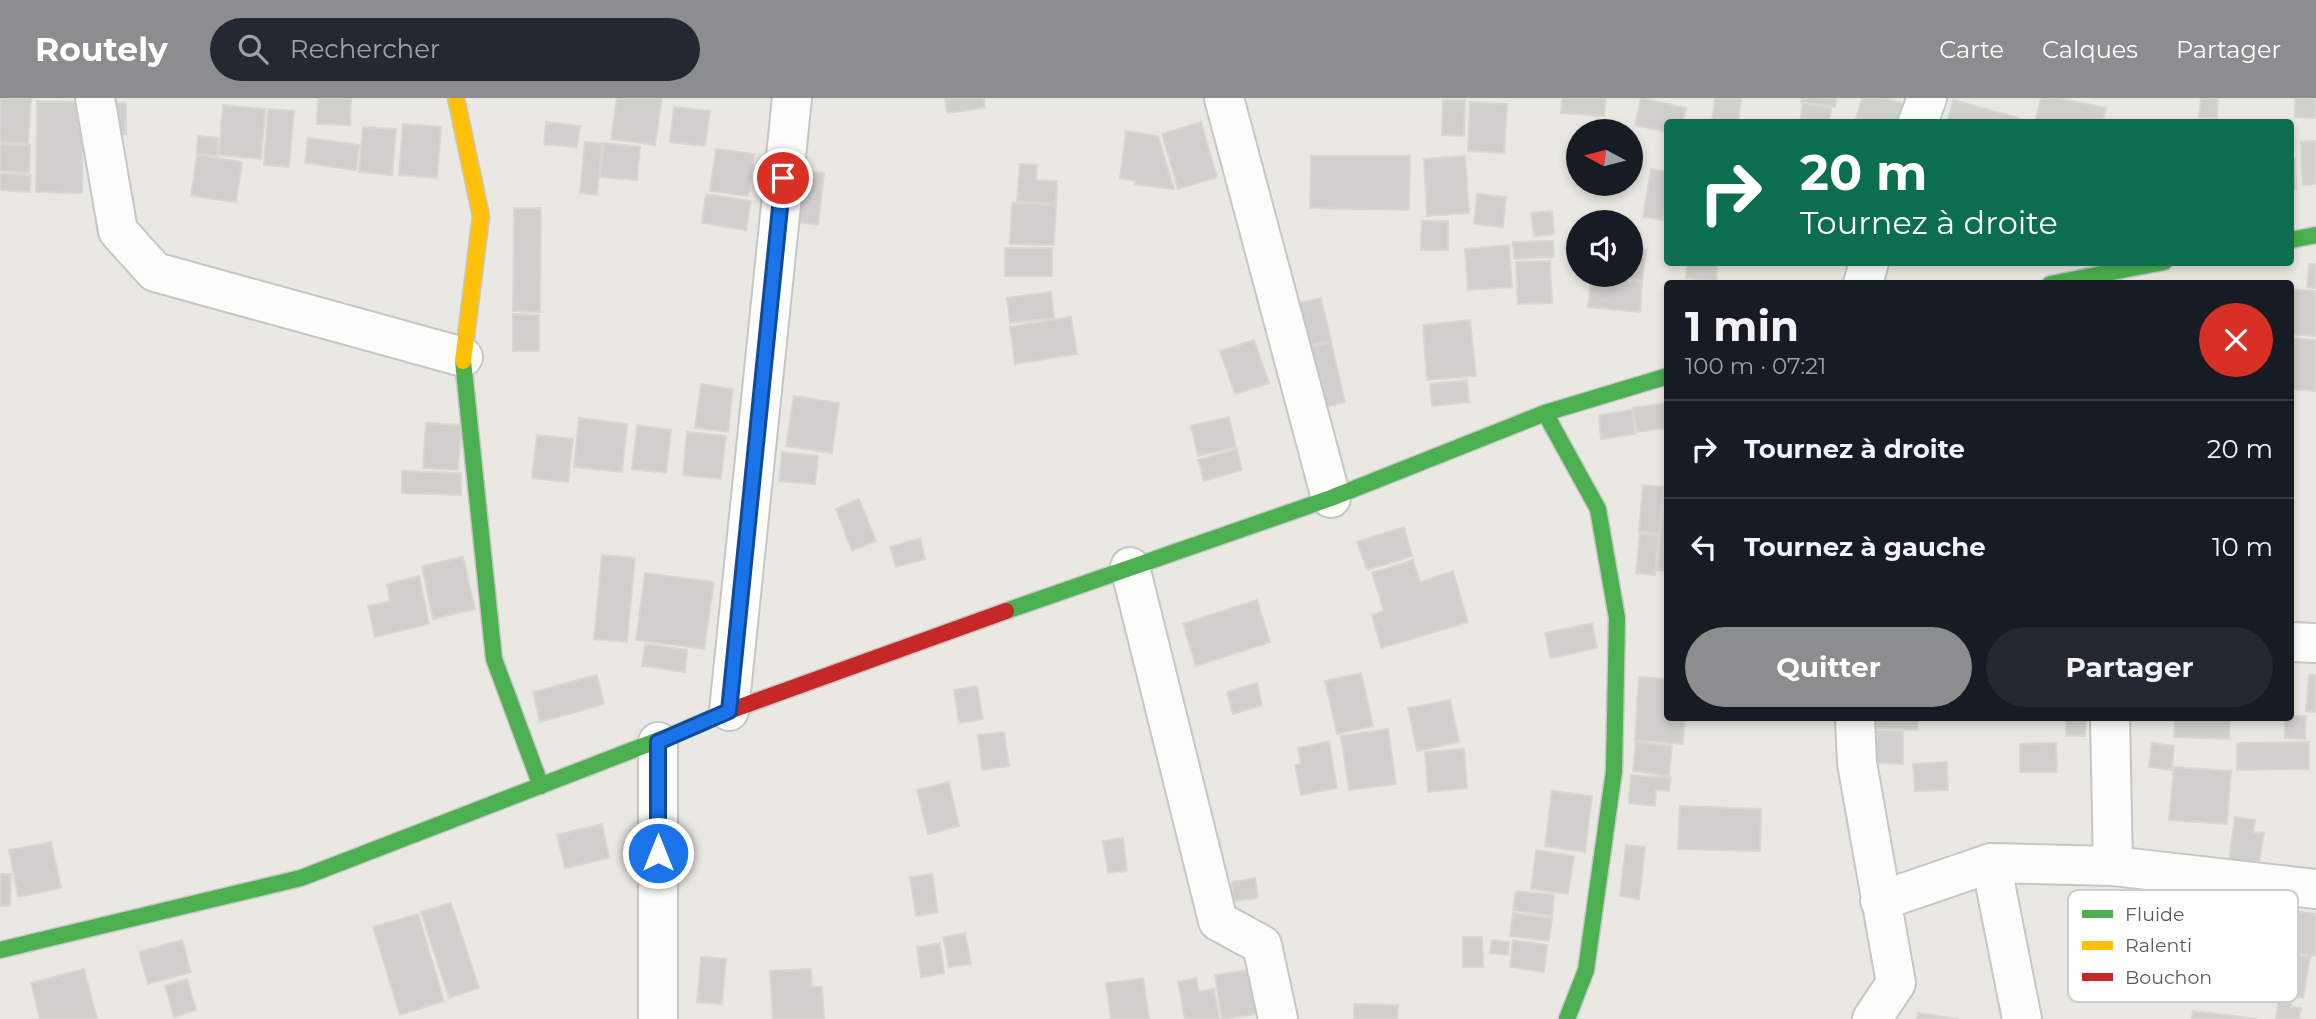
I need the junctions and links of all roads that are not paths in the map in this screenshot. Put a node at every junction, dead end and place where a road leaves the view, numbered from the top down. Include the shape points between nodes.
1 (95, 98) edge
2 (456, 98) edge
3 (792, 98) edge
4 (1224, 98) edge
5 (1927, 98) edge
6 (1919, 119) edge
7 (2316, 235) edge
8 (2294, 239) edge
9 (2149, 266) edge
10 (2103, 278) edge
11 (2085, 280) edge
12 (463, 358) junction
13 (1664, 377) edge
14 (1545, 413) junction
15 (1331, 498) junction
16 (1130, 567) junction
17 (2294, 642) edge
18 (2316, 643) edge
19 (729, 711) junction
20 (1855, 721) edge
21 (2110, 721) edge
22 (658, 742) junction
23 (541, 786) junction
24 (1991, 863) junction
25 (2113, 866) junction
26 (2316, 888) edge
27 (1880, 901) junction
28 (0, 950) edge
29 (659, 1019) edge
30 (1278, 1019) edge
31 (1567, 1019) edge
32 (1872, 1019) edge
33 (2022, 1019) edge

1 - 12 street via 118,231 155,272
2 - 12 street via 481,216
3 - 19 street
4 - 15 street
5 - 6 street
7 - 8 street
9 - 10 street
10 - 11 street
12 - 23 street via 494,659
13 - 14 street
14 - 15 street
14 - 31 street via 1598,509 1617,618 1614,772 1586,970
15 - 16 street
16 - 19 street
16 - 30 street via 1218,921 1262,945
17 - 18 street
19 - 22 street
20 - 27 street via 1857,763
21 - 25 street
22 - 23 street
22 - 29 street
23 - 28 street via 301,877
24 - 25 street
24 - 27 street
24 - 33 street
25 - 26 street
27 - 32 street via 1896,983

